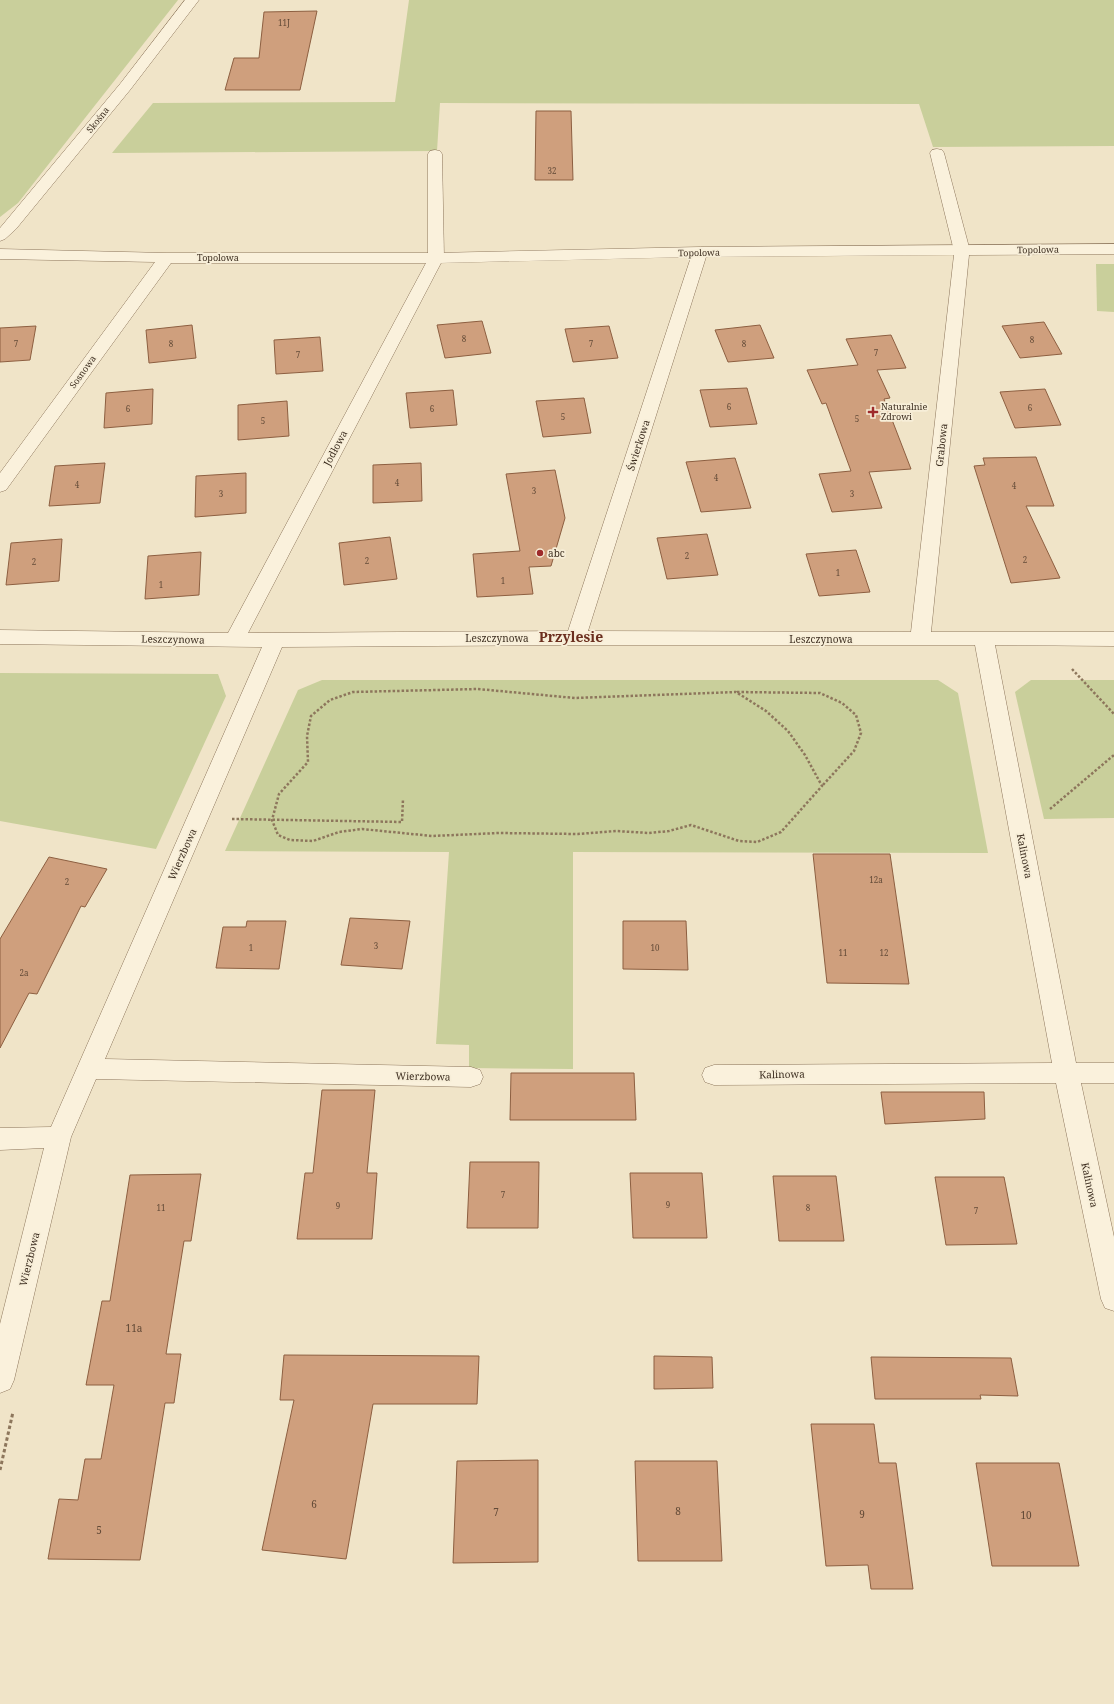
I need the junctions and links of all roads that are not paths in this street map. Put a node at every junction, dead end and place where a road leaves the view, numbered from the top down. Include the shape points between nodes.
1 (192, 0) edge
2 (937, 153) dead end
3 (435, 154) dead end
4 (0, 236) edge
5 (1114, 249) edge
6 (962, 251) junction
7 (700, 252) junction
8 (0, 254) edge
9 (166, 258) junction
10 (436, 258) junction
11 (0, 486) edge
12 (0, 637) edge
13 (576, 638) junction
14 (235, 639) junction
15 (984, 639) junction
16 (1114, 639) edge
17 (275, 640) junction
18 (920, 640) junction
19 (88, 1069) junction
20 (1066, 1072) junction
21 (1114, 1073) edge
22 (714, 1075) dead end
23 (471, 1077) dead end
24 (59, 1137) junction
25 (0, 1139) edge
26 (1114, 1299) edge
27 (0, 1380) edge

1 - 4 street, Skośna via 115,99
2 - 6 street
3 - 10 street
5 - 6 street, Topolowa
6 - 7 street, Topolowa
6 - 18 street, Grabowa
7 - 10 street, Topolowa
7 - 13 street, Świerkowa
8 - 9 street, Topolowa
9 - 10 street, Topolowa
9 - 11 street, Sosnowa
10 - 14 street, Jodłowa
12 - 14 street, Leszczynowa
13 - 17 street, Leszczynowa
13 - 18 street, Leszczynowa
14 - 17 street, Leszczynowa
15 - 16 street, Leszczynowa
15 - 18 street, Leszczynowa
15 - 20 street, Kalinowa
17 - 19 street, Wierzbowa
19 - 23 street, Wierzbowa
19 - 24 street, Wierzbowa
20 - 21 street, Kalinowa
20 - 22 street, Kalinowa
20 - 26 street, Kalinowa
24 - 25 street
24 - 27 street, Wierzbowa

